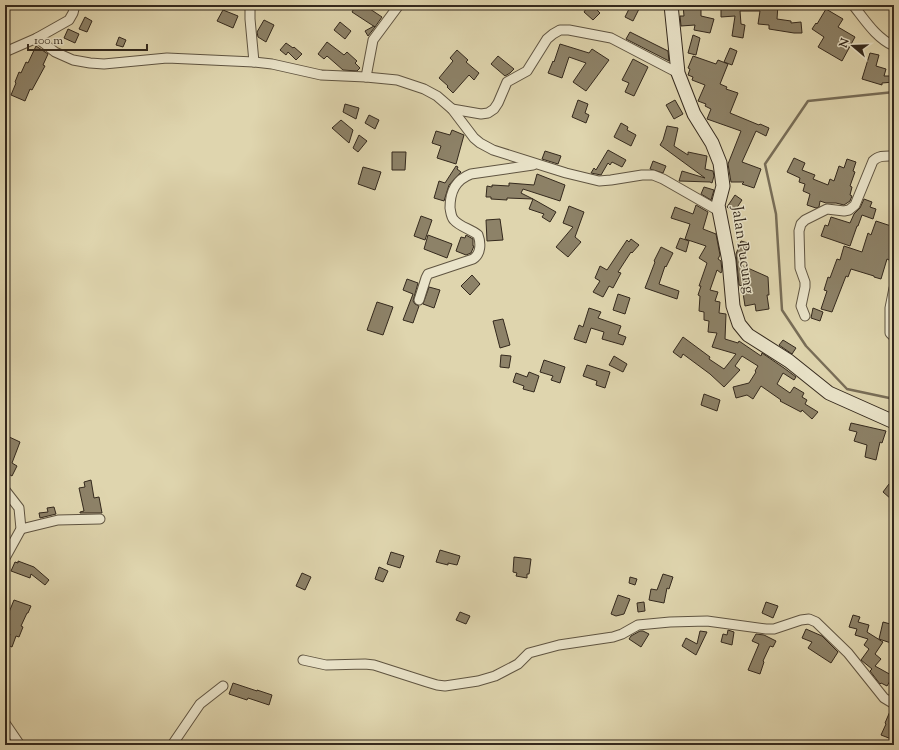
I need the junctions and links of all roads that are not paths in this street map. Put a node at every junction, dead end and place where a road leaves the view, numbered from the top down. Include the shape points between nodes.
1 (75, 5) edge
2 (250, 5) edge
3 (399, 5) edge
4 (671, 5) edge
5 (852, 5) edge
6 (37, 38) junction
7 (894, 46) edge
8 (5, 52) edge
9 (254, 62) junction
10 (678, 73) junction
11 (366, 77) junction
12 (452, 109) junction
13 (894, 156) edge
14 (537, 164) junction
15 (719, 211) junction
16 (894, 288) edge
17 (419, 300) dead end
18 (805, 316) dead end
19 (894, 337) edge
20 (894, 422) edge
21 (5, 490) edge
22 (100, 519) dead end
23 (21, 529) junction
24 (5, 558) edge
25 (303, 660) dead end
26 (223, 686) dead end
27 (894, 704) edge
28 (5, 723) edge
29 (20, 745) edge
30 (172, 745) edge

1 - 6 street via 69,20
2 - 9 street
3 - 11 street via 373,40
4 - 10 main road, Jalan Pucung
5 - 7 street via 876,34
6 - 8 street
6 - 9 street via 55,52 73,60 90,63 167,58
9 - 11 street via 322,75
10 - 12 street via 611,38 560,30 547,40 527,71 507,82 494,110 481,114
10 - 15 main road, Jalan Pucung via 694,114 712,143 720,163 723,182 718,202
11 - 12 street via 396,80 424,89 438,96
12 - 14 street via 480,143 492,150
13 - 18 street via 884,156 873,161 852,208 844,211 827,209 801,224 800,268 805,282 801,306
14 - 15 street via 599,181 652,176 663,179
14 - 17 street via 471,174 456,184 450,199 451,216 478,235 479,251 473,259 428,274
15 - 20 main road, Jalan Pucung via 729,260 735,316 743,330 789,361 829,393
16 - 19 street via 890,308 890,333
21 - 23 street via 19,508
22 - 23 street via 58,520
23 - 24 street
25 - 27 street via 326,665 374,665 445,686 495,676 518,664 529,653 559,645 613,637 638,625 708,621 774,629 809,619 816,622 848,653 884,698
26 - 30 street via 200,704
28 - 29 street

